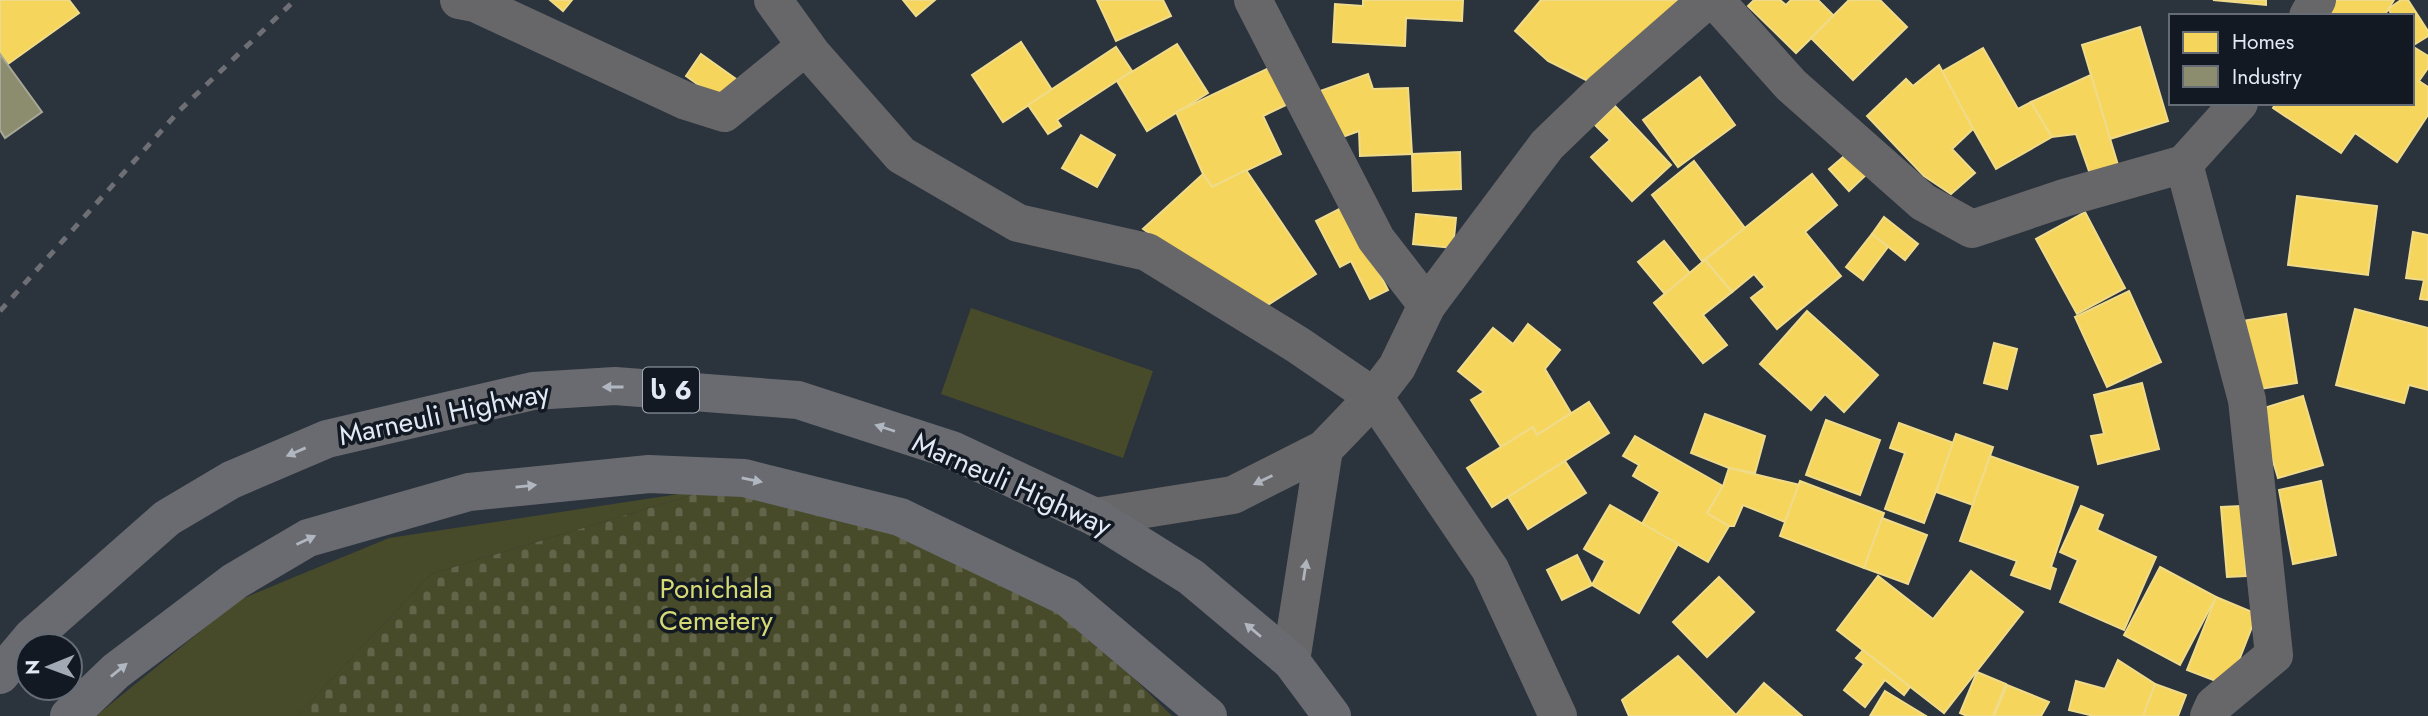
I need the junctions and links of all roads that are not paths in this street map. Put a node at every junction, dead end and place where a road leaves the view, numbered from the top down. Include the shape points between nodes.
1 (458, 0) edge
2 (773, 0) edge
3 (1253, 0) edge
4 (1707, 0) edge
5 (1715, 0) edge
6 (806, 46) junction
7 (2237, 105) edge
8 (2184, 164) junction
9 (1427, 305) junction
10 (1374, 397) junction
11 (1324, 449) junction
12 (1095, 517) junction
13 (1291, 661) junction
14 (0, 675) edge
15 (69, 716) edge
16 (1208, 716) edge
17 (1332, 716) edge
18 (1558, 716) edge
19 (2209, 716) edge

1 - 6 street via 475,3 686,101 724,113
2 - 6 street
3 - 9 street via 1376,239
4 - 9 street via 1547,145
5 - 8 street via 1791,85 1923,202 1972,229
6 - 10 street via 901,155 1018,223 1147,252
7 - 8 street
8 - 19 street via 2247,400 2273,655 2214,705
9 - 10 street via 1397,367
10 - 11 street
10 - 18 street via 1490,569
11 -> 12 street via 1233,495
13 -> 11 street
13 -> 12 highway, Marneuli Highway / ს 6 via 1191,577
12 -> 14 highway, Marneuli Highway / ს 6 via 952,450 798,400 615,386 533,391 327,439 231,480 167,518 32,637
13 - 17 highway, Marneuli Highway / ს 6
15 -> 16 highway via 116,671 235,581 308,538 469,492 649,474 744,478 900,517 1067,597

